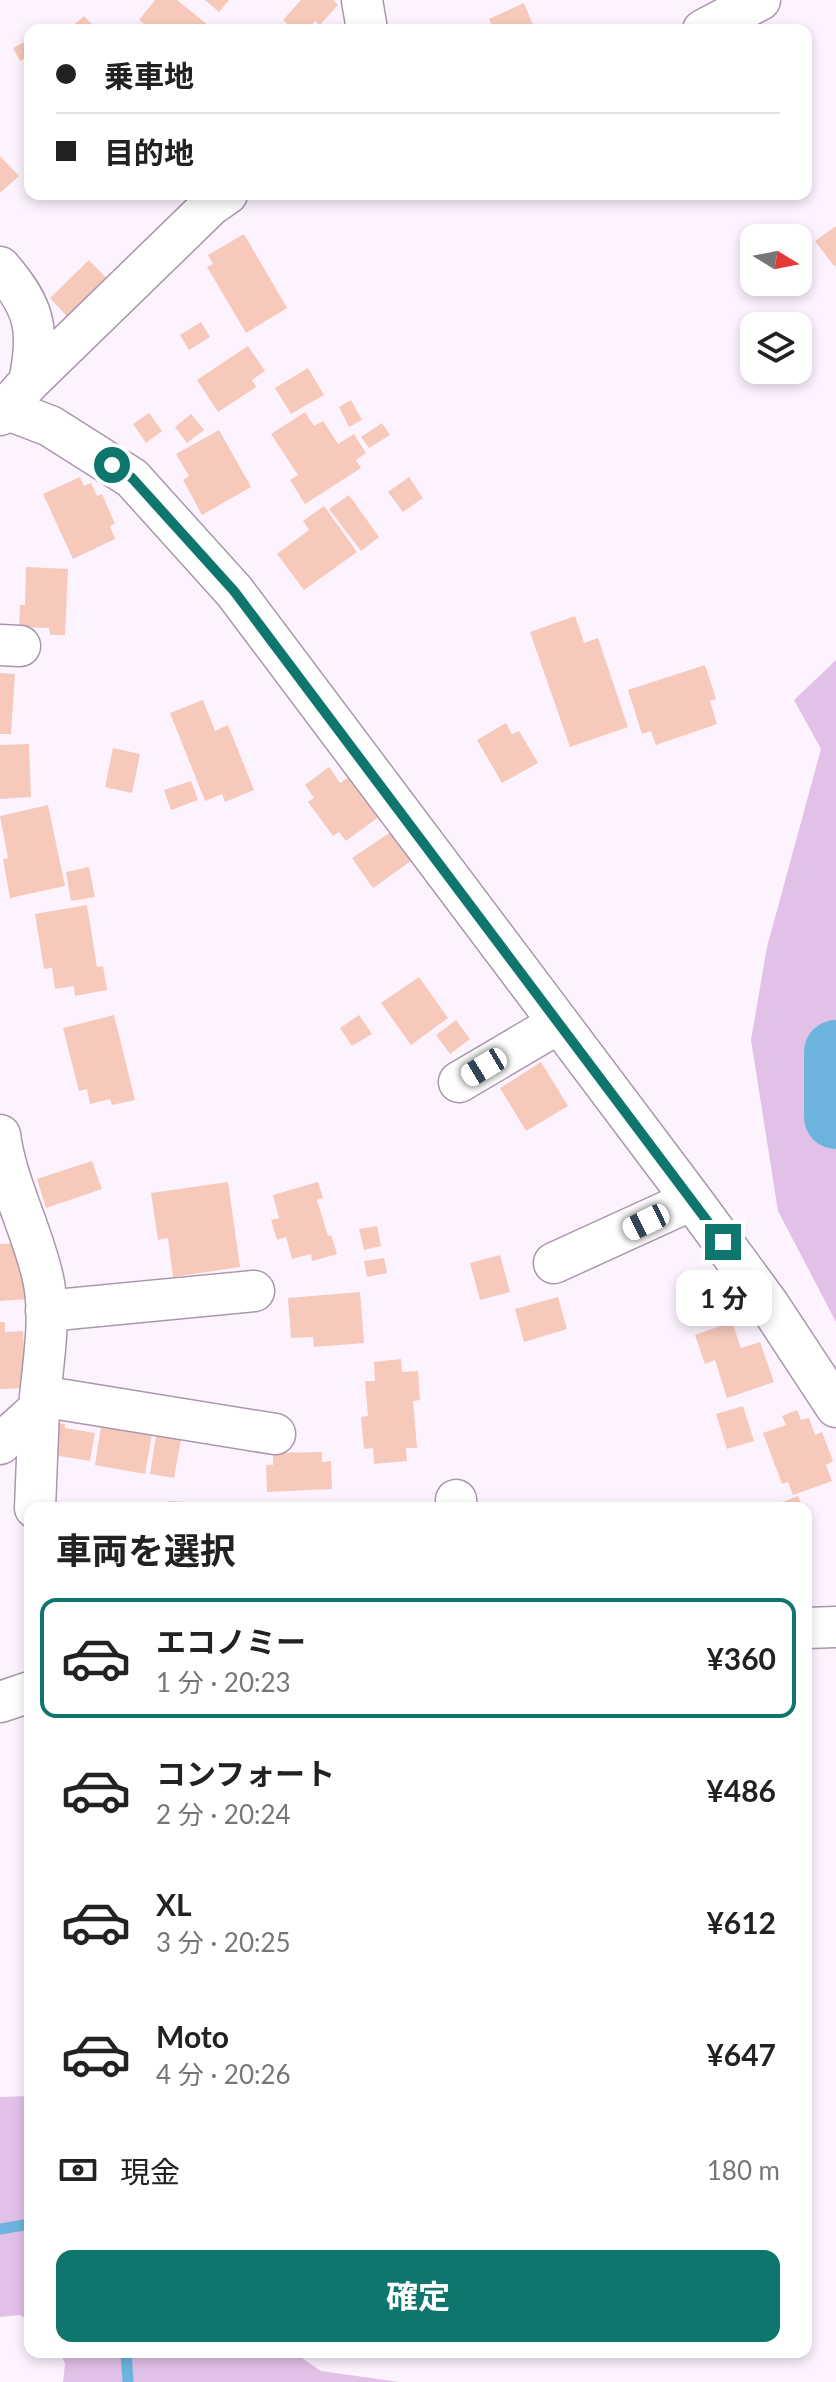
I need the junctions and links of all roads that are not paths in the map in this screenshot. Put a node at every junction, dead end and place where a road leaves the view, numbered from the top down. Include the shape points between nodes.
1 (362, 0) edge
2 (760, 0) edge
3 (366, 24) edge
4 (714, 24) edge
5 (218, 200) edge
6 (0, 267) edge
7 (8, 403) edge
8 (559, 1023) junction
9 (459, 1082) dead end
10 (1, 1152) edge
11 (692, 1200) junction
12 (554, 1263) dead end
13 (254, 1291) dead end
14 (46, 1311) junction
15 (39, 1403) junction
16 (836, 1407) edge
17 (275, 1434) dead end
18 (0, 1444) edge
19 (35, 1502) edge
20 (836, 1627) edge
21 (812, 1628) edge
22 (24, 1694) edge
23 (0, 1702) edge

1 - 3 street
2 - 4 street
5 - 7 street
6 - 7 street via 32,312 36,346
7 - 8 street via 132,478 234,591
8 - 9 street
8 - 11 street
10 - 14 street via 43,1278
11 - 12 street
11 - 16 street
13 - 14 street
14 - 15 street
15 - 17 street
15 - 18 street
15 - 19 street
20 - 21 street
22 - 23 street

